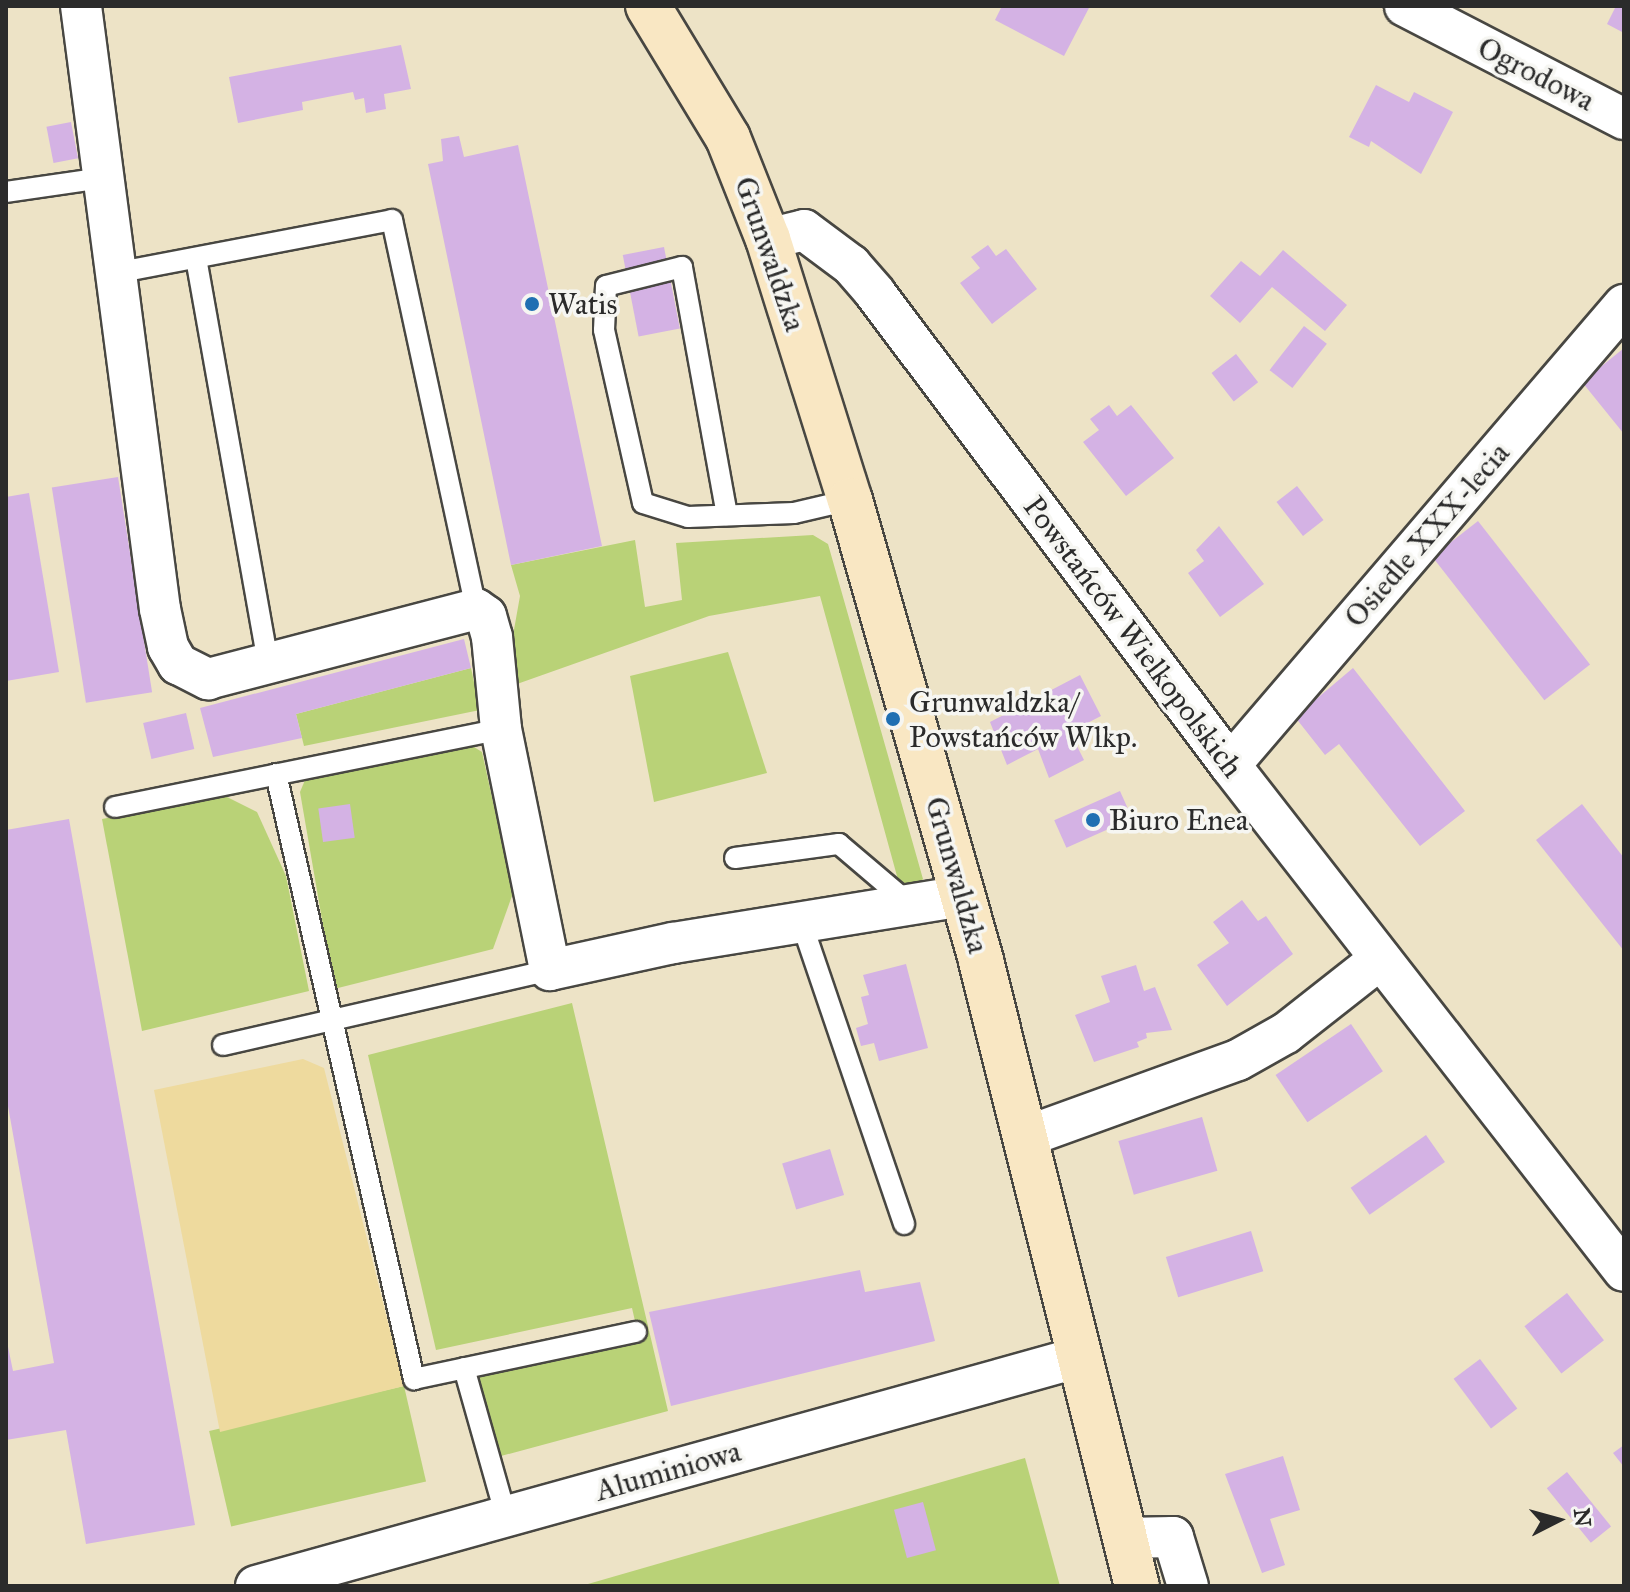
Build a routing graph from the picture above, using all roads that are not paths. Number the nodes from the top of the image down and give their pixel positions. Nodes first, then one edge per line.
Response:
1 (81, 6) edge
2 (648, 6) edge
3 (1405, 6) edge
4 (1624, 119) edge
5 (102, 178) junction
6 (6, 192) edge
7 (768, 239) junction
8 (196, 258) junction
9 (115, 273) junction
10 (1624, 305) edge
11 (850, 500) junction
12 (727, 515) junction
13 (476, 609) junction
14 (269, 666) junction
15 (501, 729) junction
16 (1230, 765) junction
17 (276, 774) junction
18 (115, 807) dead end
19 (735, 858) dead end
20 (963, 896) junction
21 (900, 909) junction
22 (802, 924) junction
23 (1380, 959) junction
24 (550, 970) junction
25 (330, 1020) junction
26 (223, 1045) dead end
27 (1025, 1137) junction
28 (904, 1224) dead end
29 (1624, 1270) edge
30 (636, 1332) dead end
31 (1080, 1357) junction
32 (464, 1368) junction
33 (506, 1516) junction
34 (1125, 1538) junction
35 (256, 1586) edge
36 (1137, 1586) edge
37 (1188, 1586) edge

1 - 5 street
2 - 7 main road, Grunwaldzka
3 - 4 street, Ogrodowa
5 - 6 lane
5 - 9 street
7 - 11 main road, Grunwaldzka
7 - 16 street, Powstańców Wielkopolskich
8 - 9 lane
8 - 13 lane
8 - 14 lane
9 - 14 street
10 - 16 street, Osiedle XXX-lecia
11 - 12 lane
11 - 20 main road, Grunwaldzka
12 - 12 lane
13 - 14 street
13 - 15 street
15 - 17 lane
15 - 24 street
16 - 23 street, Powstańców Wielkopolskich
17 - 18 lane
17 - 25 lane
19 - 21 lane
20 - 21 street
20 - 27 main road, Grunwaldzka
21 - 22 street
22 - 24 street
22 - 28 lane
23 - 27 street
23 - 29 street, Powstańców Wielkopolskich
24 - 25 lane
25 - 26 lane
25 - 32 lane
27 - 31 main road, Grunwaldzka
30 - 32 lane
31 - 33 street, Aluminiowa
31 - 34 main road, Grunwaldzka
32 - 33 lane
33 - 35 street, Aluminiowa
34 - 36 main road, Grunwaldzka
34 - 37 street

